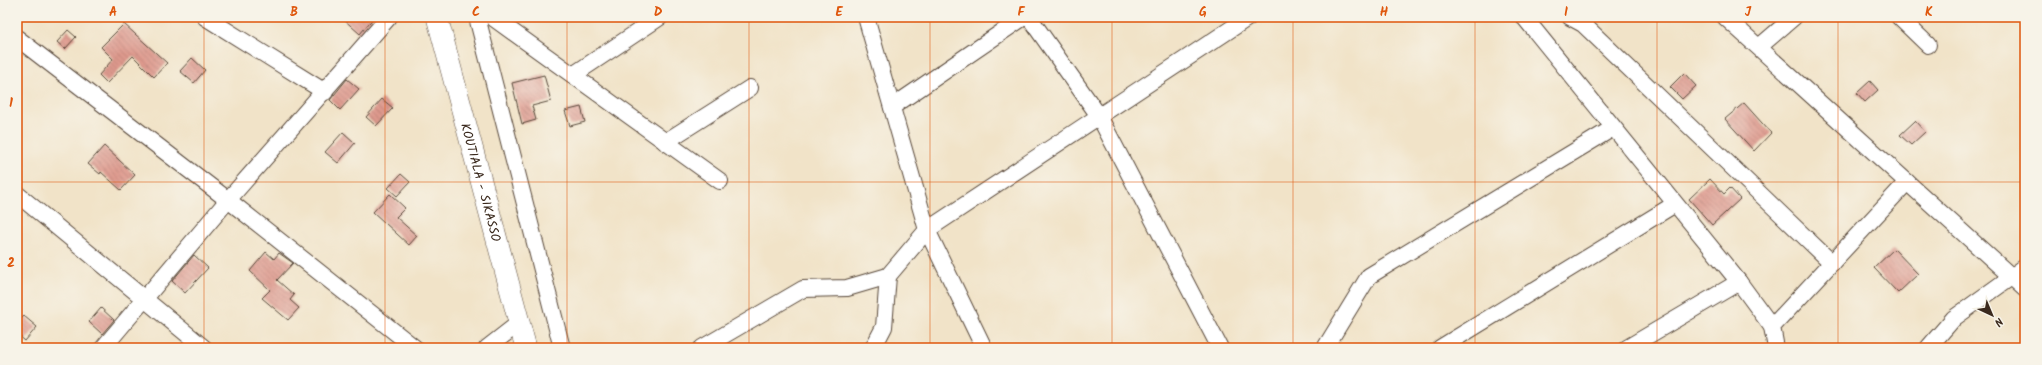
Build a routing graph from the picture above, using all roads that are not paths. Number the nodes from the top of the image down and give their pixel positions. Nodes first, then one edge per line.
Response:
1 (205, 17) edge
2 (389, 17) edge
3 (437, 17) edge
4 (477, 17) edge
5 (492, 17) edge
6 (660, 17) edge
7 (866, 17) edge
8 (1024, 17) edge
9 (1029, 17) edge
10 (1249, 17) edge
11 (1524, 17) edge
12 (1570, 17) edge
13 (1725, 17) edge
14 (1794, 17) edge
15 (1900, 17) edge
16 (17, 38) edge
17 (1928, 45) dead end
18 (1758, 47) junction
19 (573, 75) junction
20 (750, 88) dead end
21 (325, 92) junction
22 (892, 108) junction
23 (1099, 116) junction
24 (1613, 128) junction
25 (665, 142) junction
26 (720, 182) dead end
27 (1907, 182) junction
28 (17, 194) edge
29 (228, 200) junction
30 (1675, 204) junction
31 (927, 230) junction
32 (1832, 263) junction
33 (2025, 267) edge
34 (888, 276) junction
35 (2011, 277) junction
36 (1739, 282) junction
37 (2025, 289) edge
38 (145, 299) junction
39 (519, 323) junction
40 (1772, 327) junction
41 (103, 348) edge
42 (204, 348) edge
43 (415, 348) edge
44 (487, 348) edge
45 (526, 348) edge
46 (562, 348) edge
47 (702, 348) edge
48 (873, 348) edge
49 (984, 348) edge
50 (1220, 348) edge
51 (1324, 348) edge
52 (1440, 348) edge
53 (1627, 348) edge
54 (1776, 348) edge
55 (1928, 348) edge

1 - 21 street
2 - 21 street
3 - 39 main road, KOUTIALA - SIKASSO
4 - 46 street
5 - 19 street
6 - 19 street
7 - 22 street
8 - 22 street
9 - 23 street
10 - 23 street
11 - 24 street
12 - 32 street
13 - 18 street
14 - 18 street
15 - 17 street
16 - 29 street
18 - 27 street
19 - 25 street
20 - 25 street
21 - 29 street
22 - 31 street
23 - 31 street
23 - 50 street
24 - 30 street
24 - 51 street
25 - 26 street
27 - 32 street
27 - 35 street
28 - 38 street
29 - 38 street
29 - 43 street
30 - 36 street
30 - 52 street
31 - 34 street
31 - 49 street
32 - 40 street
33 - 35 street
34 - 47 street
34 - 48 street
35 - 37 street
35 - 55 street
36 - 40 street
36 - 53 street
38 - 41 street
38 - 42 street
39 - 44 street
39 - 45 main road, KOUTIALA - SIKASSO
40 - 54 street

